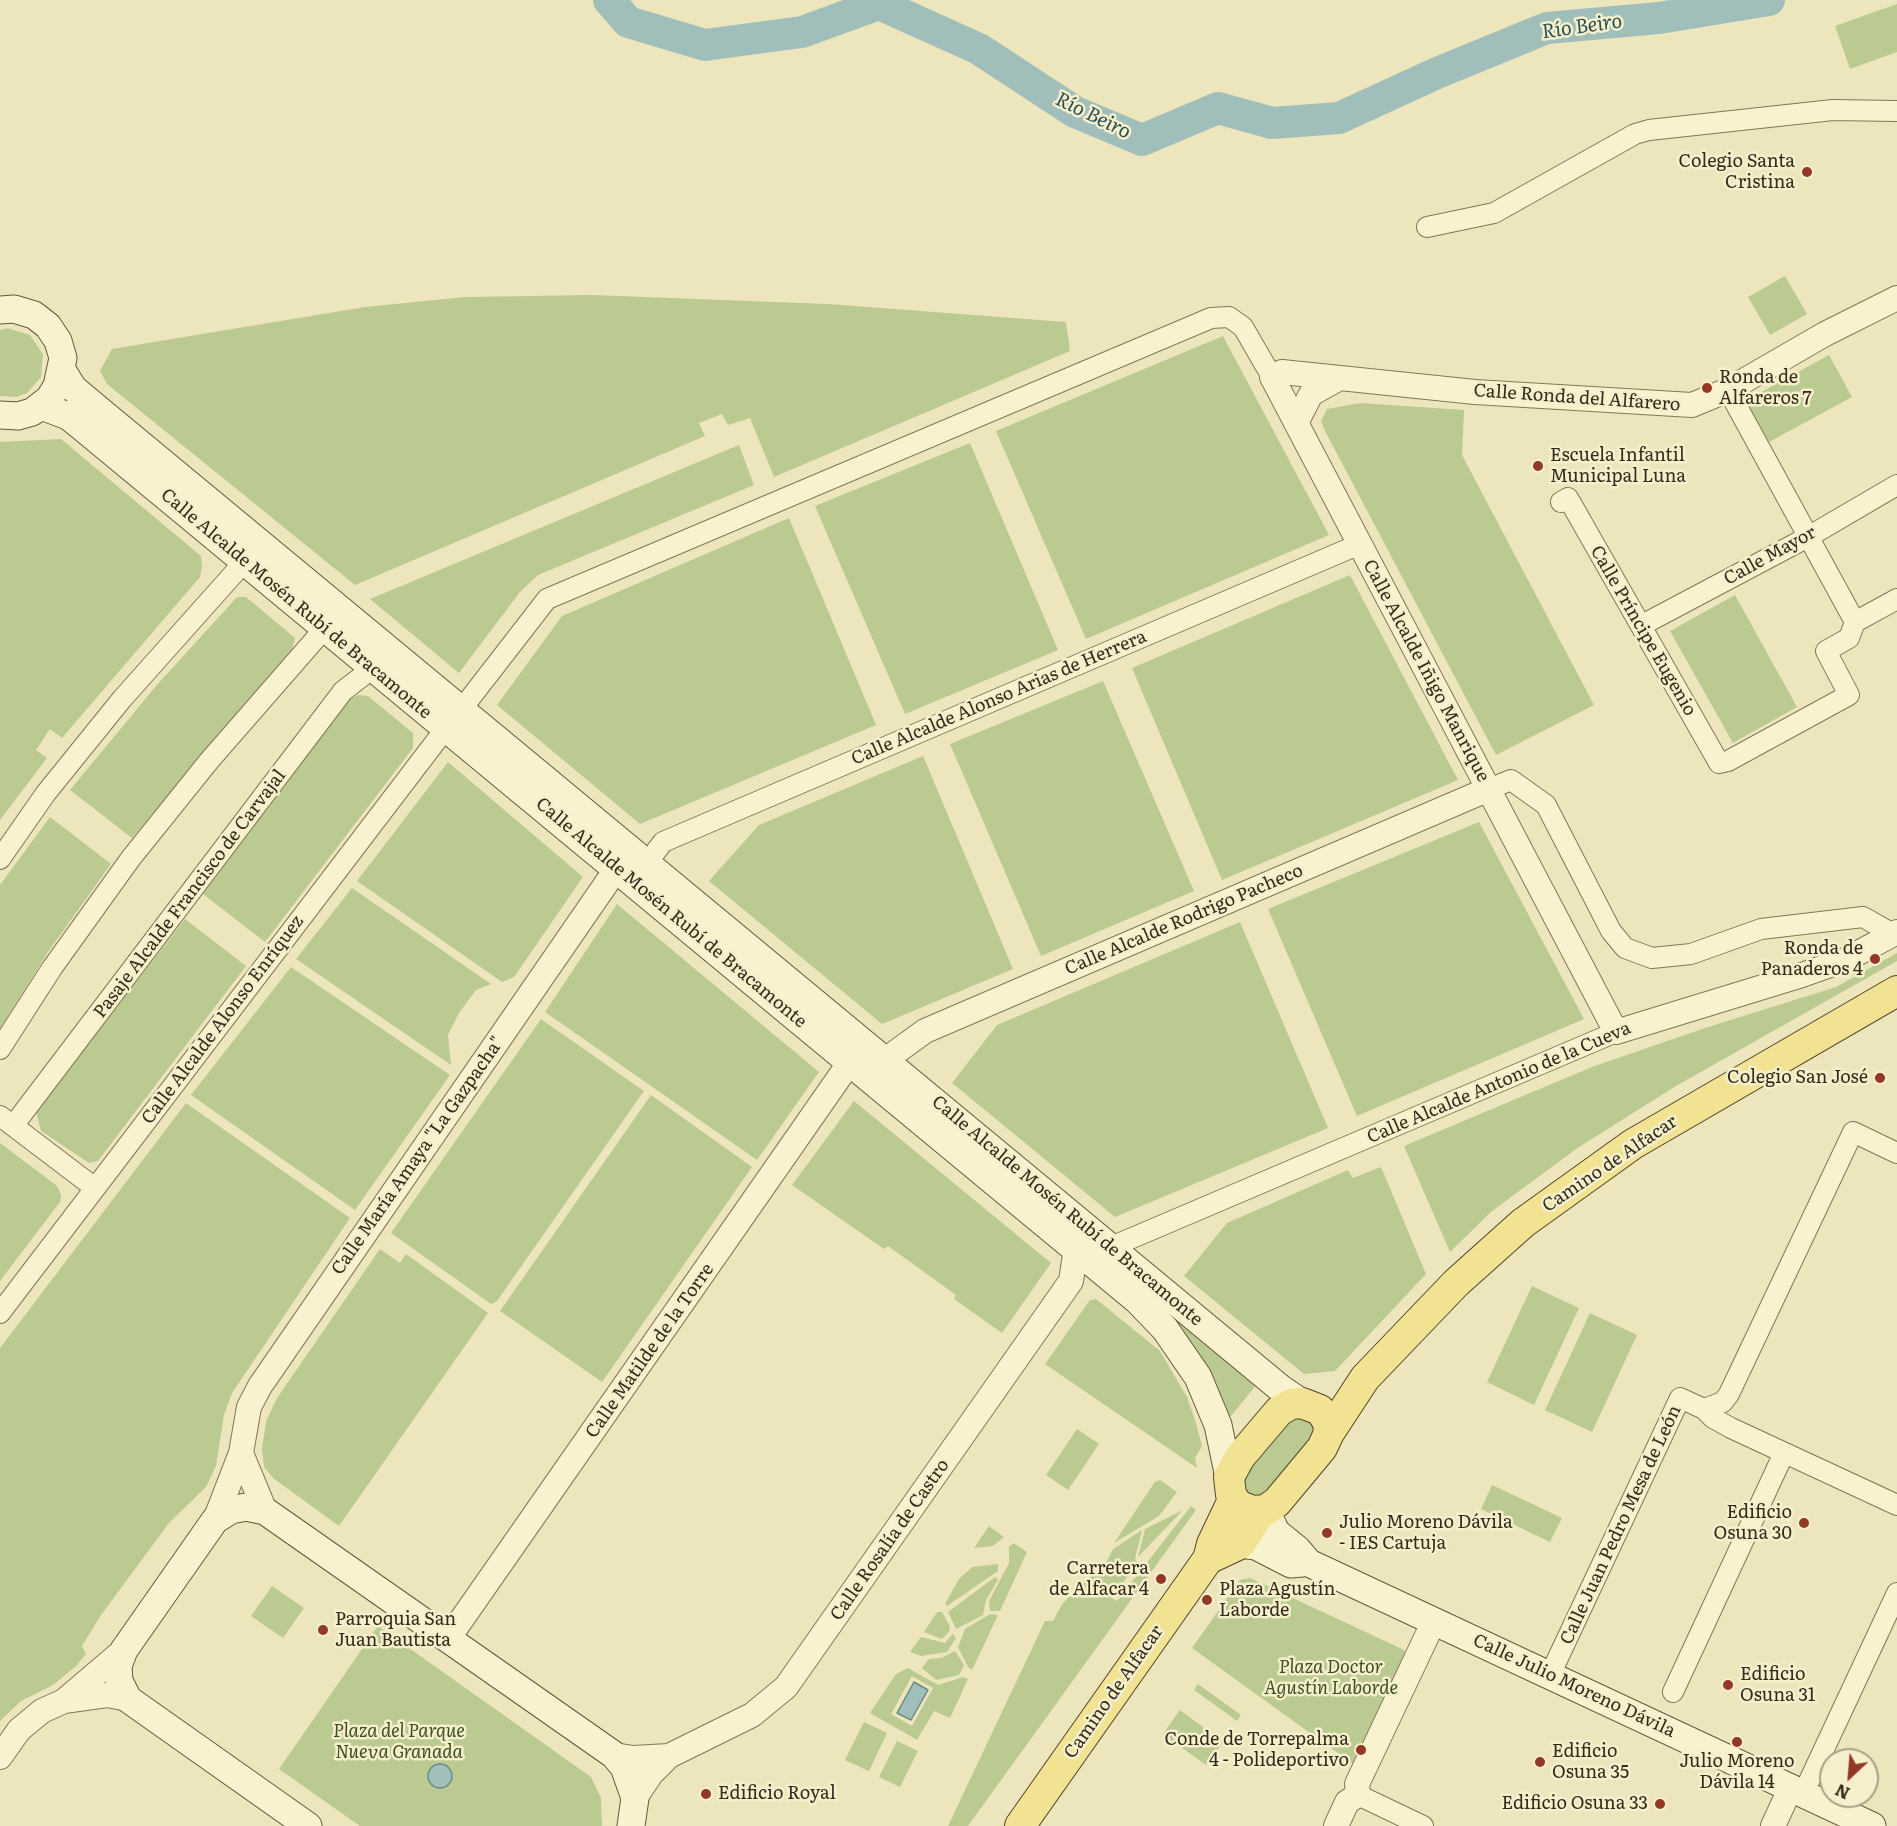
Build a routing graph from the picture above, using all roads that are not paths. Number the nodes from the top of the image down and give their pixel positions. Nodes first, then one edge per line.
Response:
1 (1897, 111) edge
2 (1426, 227) dead end
3 (1897, 298) edge
4 (0, 310) edge
5 (1228, 317) joint
6 (62, 370) junction
7 (1272, 377) junction
8 (1338, 379) junction
9 (1728, 390) junction
10 (41, 406) junction
11 (0, 415) edge
12 (1296, 423) junction
13 (1897, 485) edge
14 (1564, 500) dead end
15 (1808, 537) junction
16 (1360, 544) junction
17 (245, 561) junction
18 (1897, 599) edge
19 (1855, 622) junction
20 (1642, 625) junction
21 (325, 628) junction
22 (373, 668) junction
23 (454, 719) junction
24 (1489, 789) junction
25 (0, 859) edge
26 (647, 863) junction
27 (617, 868) junction
28 (1895, 933) edge
29 (1897, 991) edge
30 (1616, 1032) junction
31 (0, 1049) edge
32 (885, 1060) junction
33 (850, 1062) junction
34 (6, 1121) edge
35 (1897, 1153) edge
36 (95, 1188) junction
37 (1076, 1248) junction
38 (1107, 1259) junction
39 (1071, 1281) junction
40 (0, 1313) edge
41 (1359, 1384) junction
42 (1308, 1404) junction
43 (1704, 1409) junction
44 (1329, 1433) junction
45 (241, 1452) junction
46 (1784, 1453) junction
47 (1246, 1501) junction
48 (1897, 1505) edge
49 (265, 1511) junction
50 (215, 1520) junction
51 (1247, 1542) junction
52 (1208, 1559) junction
53 (1309, 1563) junction
54 (1897, 1593) edge
55 (1434, 1621) junction
56 (448, 1639) junction
57 (124, 1650) junction
58 (1550, 1675) junction
59 (1673, 1692) dead end
60 (128, 1699) junction
61 (64, 1701) junction
62 (614, 1755) junction
63 (669, 1755) junction
64 (0, 1757) edge
65 (1797, 1790) junction
66 (1358, 1796) junction
67 (635, 1798) junction
68 (308, 1826) edge
69 (631, 1826) edge
70 (1020, 1826) edge
71 (1336, 1826) edge
72 (1423, 1826) edge
73 (1773, 1826) edge
74 (1872, 1826) edge

1 - 2 street
3 - 9 street, Calle Ronda del Alfarero
4 - 6 main road
5 - 7 street, Calle Alcalde Iñigo Manrique
5 - 23 street, Calle Alcalde Alonso Enríquez
6 - 10 main road
6 - 23 main road, Calle Alcalde Mosén Rubí de Bracamonte
7 - 8 street, Calle Ronda del Alfarero
7 - 12 street, Calle Alcalde Iñigo Manrique
8 - 9 street, Calle Ronda del Alfarero
8 - 12 street
9 - 15 street
10 - 11 main road
10 - 17 main road, Calle Alcalde Mosén Rubí de Bracamonte
12 - 16 street, Calle Alcalde Iñigo Manrique
13 - 15 street, Calle Mayor
14 - 20 street, Calle Príncipe Eugenio
15 - 19 street
15 - 20 street, Calle Mayor
16 - 24 street, Calle Alcalde Iñigo Manrique
16 - 26 street, Calle Alcalde Alonso Arias de Herrera
17 - 21 main road, Calle Alcalde Mosén Rubí de Bracamonte
17 - 25 street
18 - 19 street
19 - 20 street, Calle Príncipe Eugenio
21 - 22 main road, Calle Alcalde Mosén Rubí de Bracamonte
21 - 31 street
22 - 23 main road, Calle Alcalde Mosén Rubí de Bracamonte
22 - 34 street, Pasaje Alcalde Francisco de Carvajal
23 - 26 main road, Calle Alcalde Mosén Rubí de Bracamonte
23 - 27 main road, Calle Alcalde Mosén Rubí de Bracamonte
23 - 36 street, Calle Alcalde Alonso Enríquez
24 - 28 street
24 - 30 street, Calle Alcalde Iñigo Manrique
24 - 32 street, Calle Alcalde Rodrigo Pacheco
26 - 32 main road, Calle Alcalde Mosén Rubí de Bracamonte
27 - 33 main road, Calle Alcalde Mosén Rubí de Bracamonte
27 - 45 street, Calle María Amaya "La Gazpacha"
28 - 30 street, Calle Alcalde Antonio de la Cueva
29 - 41 main road, Camino de Alfacar
30 - 38 street, Calle Alcalde Antonio de la Cueva
32 - 38 main road, Calle Alcalde Mosén Rubí de Bracamonte
33 - 37 main road, Calle Alcalde Mosén Rubí de Bracamonte
33 - 56 street, Calle Matilde de la Torre
34 - 36 street
35 - 43 street
36 - 40 street, Calle Alcalde Alonso Enríquez
37 - 38 main road, Calle Alcalde Mosén Rubí de Bracamonte
37 - 39 street, Calle Rosalía de Castro
38 - 39 street
38 - 42 main road, Calle Alcalde Mosén Rubí de Bracamonte
38 - 47 main road, Calle Alcalde Mosén Rubí de Bracamonte
39 - 63 street, Calle Rosalía de Castro
41 - 42 main road, Camino de Alfacar
41 - 44 main road, Camino de Alfacar
42 - 44 main road
42 - 47 main road, Camino de Alfacar
43 - 46 street, Calle Juan Pedro Mesa de León
43 - 58 street, Calle Juan Pedro Mesa de León
44 - 47 main road, Camino de Alfacar
45 - 49 street
45 - 50 street, Calle María Amaya "La Gazpacha"
46 - 48 street, Calle Juan Pedro Mesa de León
46 - 59 street
47 - 51 main road
47 - 52 main road, Camino de Alfacar
47 - 53 main road, Calle Julio Moreno Dávila
49 - 50 main road
49 - 56 main road
50 - 57 main road
51 - 52 main road, Camino de Alfacar
51 - 53 main road, Calle Julio Moreno Dávila
52 - 70 main road, Camino de Alfacar
53 - 55 main road, Calle Julio Moreno Dávila
54 - 65 street
55 - 58 main road, Calle Julio Moreno Dávila
55 - 66 street
56 - 62 main road
57 - 60 main road
57 - 61 street
58 - 65 main road, Calle Julio Moreno Dávila
60 - 61 street
60 - 68 main road
61 - 64 street
62 - 63 street, Calle Rosalía de Castro
62 - 67 main road
63 - 67 street, Calle Rosalía de Castro
65 - 73 street
65 - 74 main road, Calle Julio Moreno Dávila
66 - 71 street
66 - 72 street
67 - 69 main road

